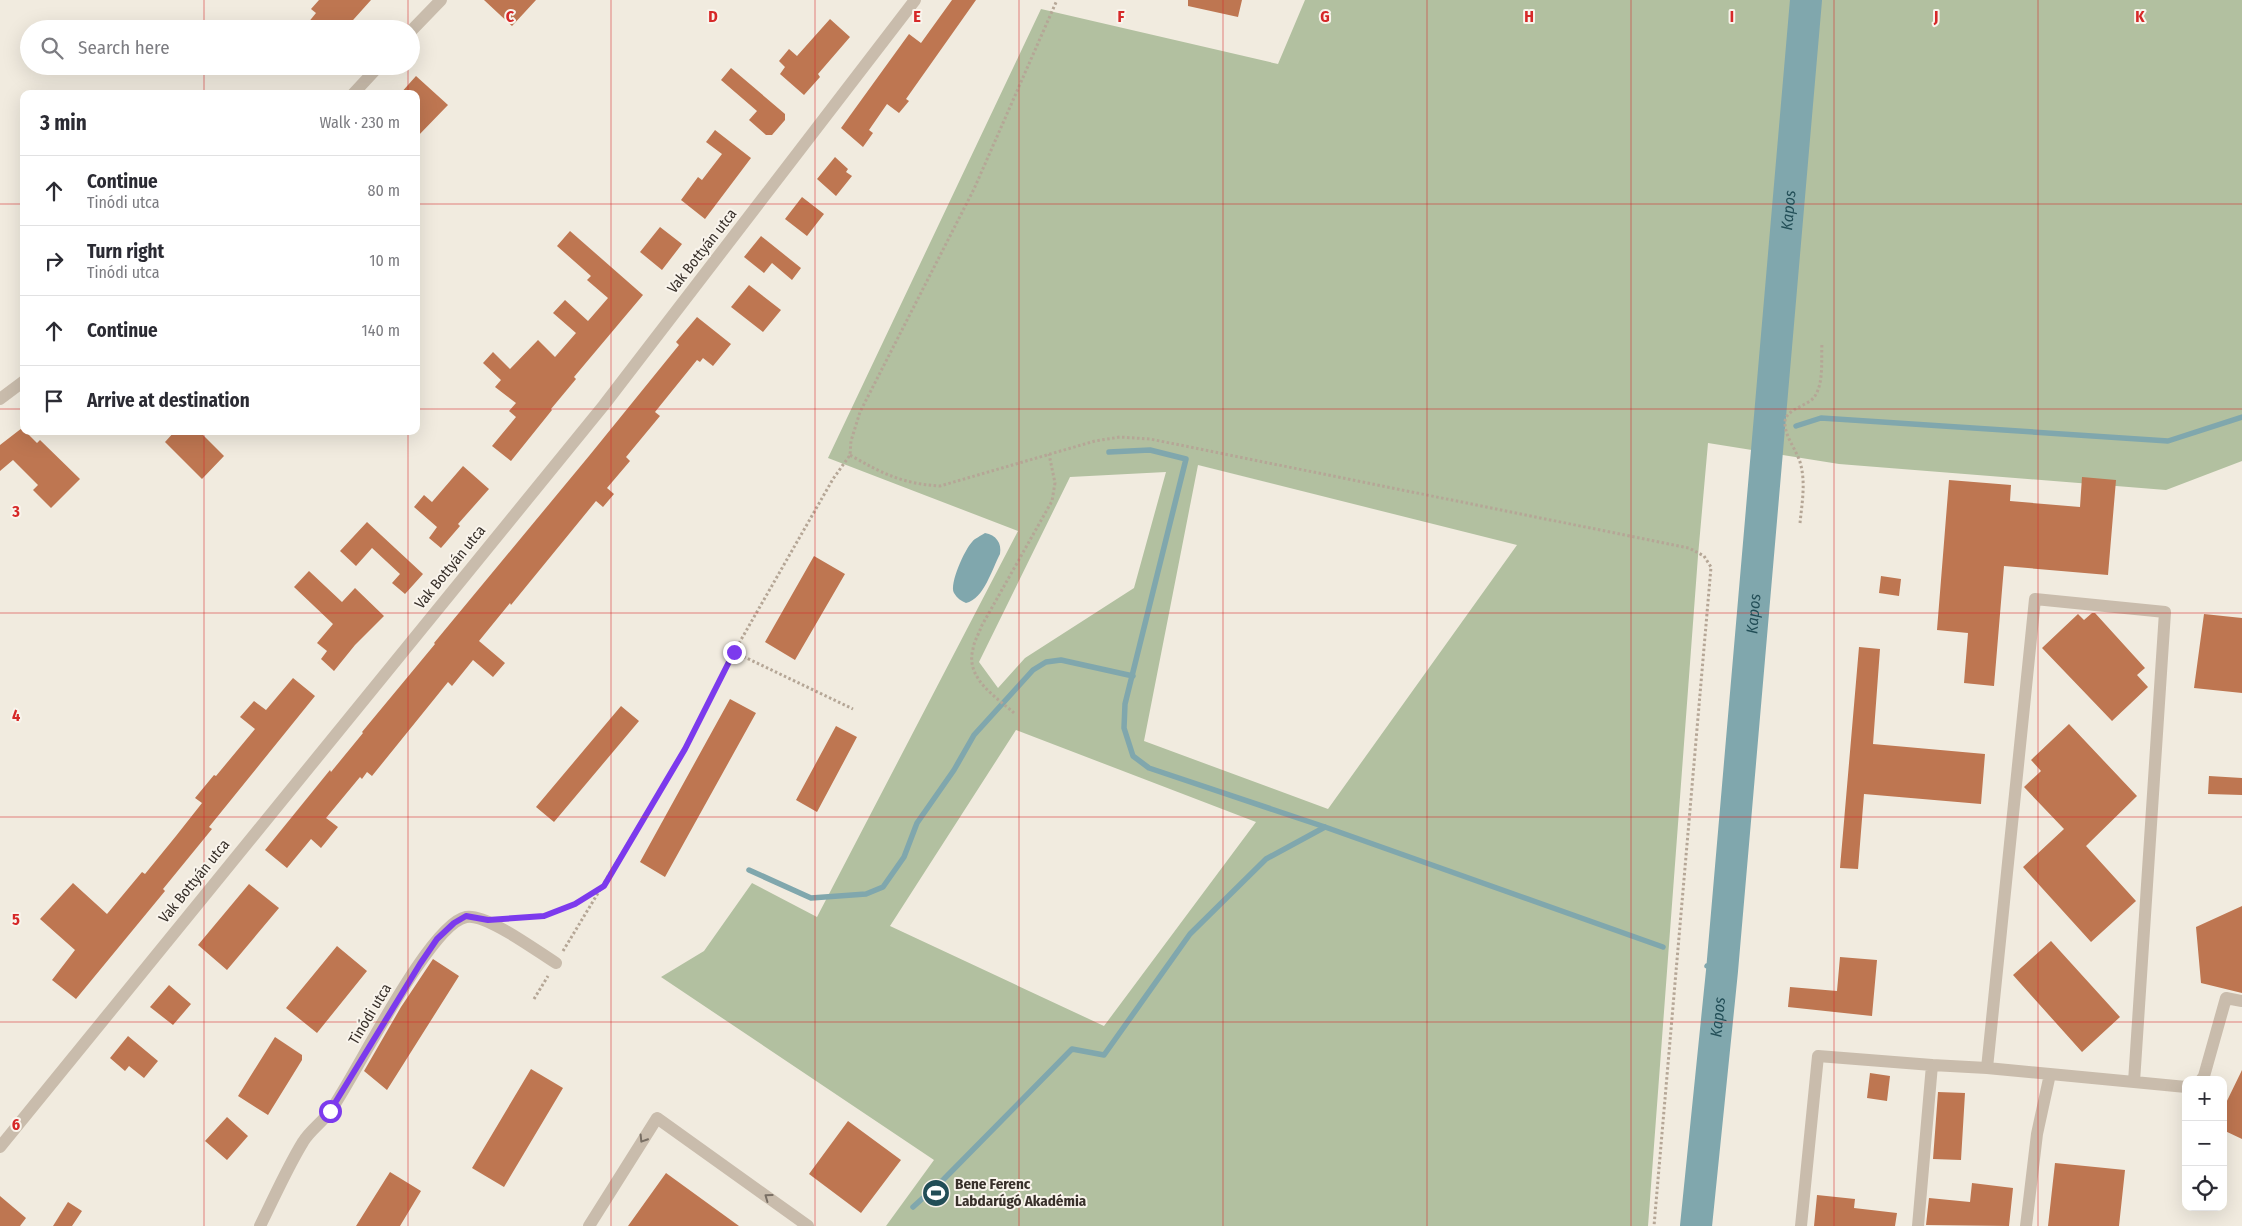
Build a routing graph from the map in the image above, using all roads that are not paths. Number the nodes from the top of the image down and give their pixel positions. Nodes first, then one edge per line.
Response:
1 (440, 0) edge
2 (915, 0) edge
3 (420, 22) edge
4 (371, 75) edge
5 (357, 90) edge
6 (20, 384) edge
7 (0, 399) edge
8 (556, 963) road end
9 (2242, 1001) edge
10 (1932, 1065) junction
11 (1987, 1068) junction
12 (2050, 1074) junction
13 (2204, 1076) edge
14 (2134, 1082) junction
15 (2182, 1087) edge
16 (0, 1147) edge
17 (260, 1226) edge
18 (589, 1226) edge
19 (808, 1226) edge
20 (1801, 1226) edge
21 (1918, 1226) edge
22 (2026, 1226) edge

1 - 3 street
2 - 16 street, Vak Bottyán utca
4 - 5 street
6 - 7 street
8 - 17 street, Tinódi utca
9 - 13 street
10 - 11 street
10 - 20 street
10 - 21 street
11 - 12 street
11 - 14 street
12 - 14 street
12 - 22 street
14 - 15 street
19 -> 18 street

